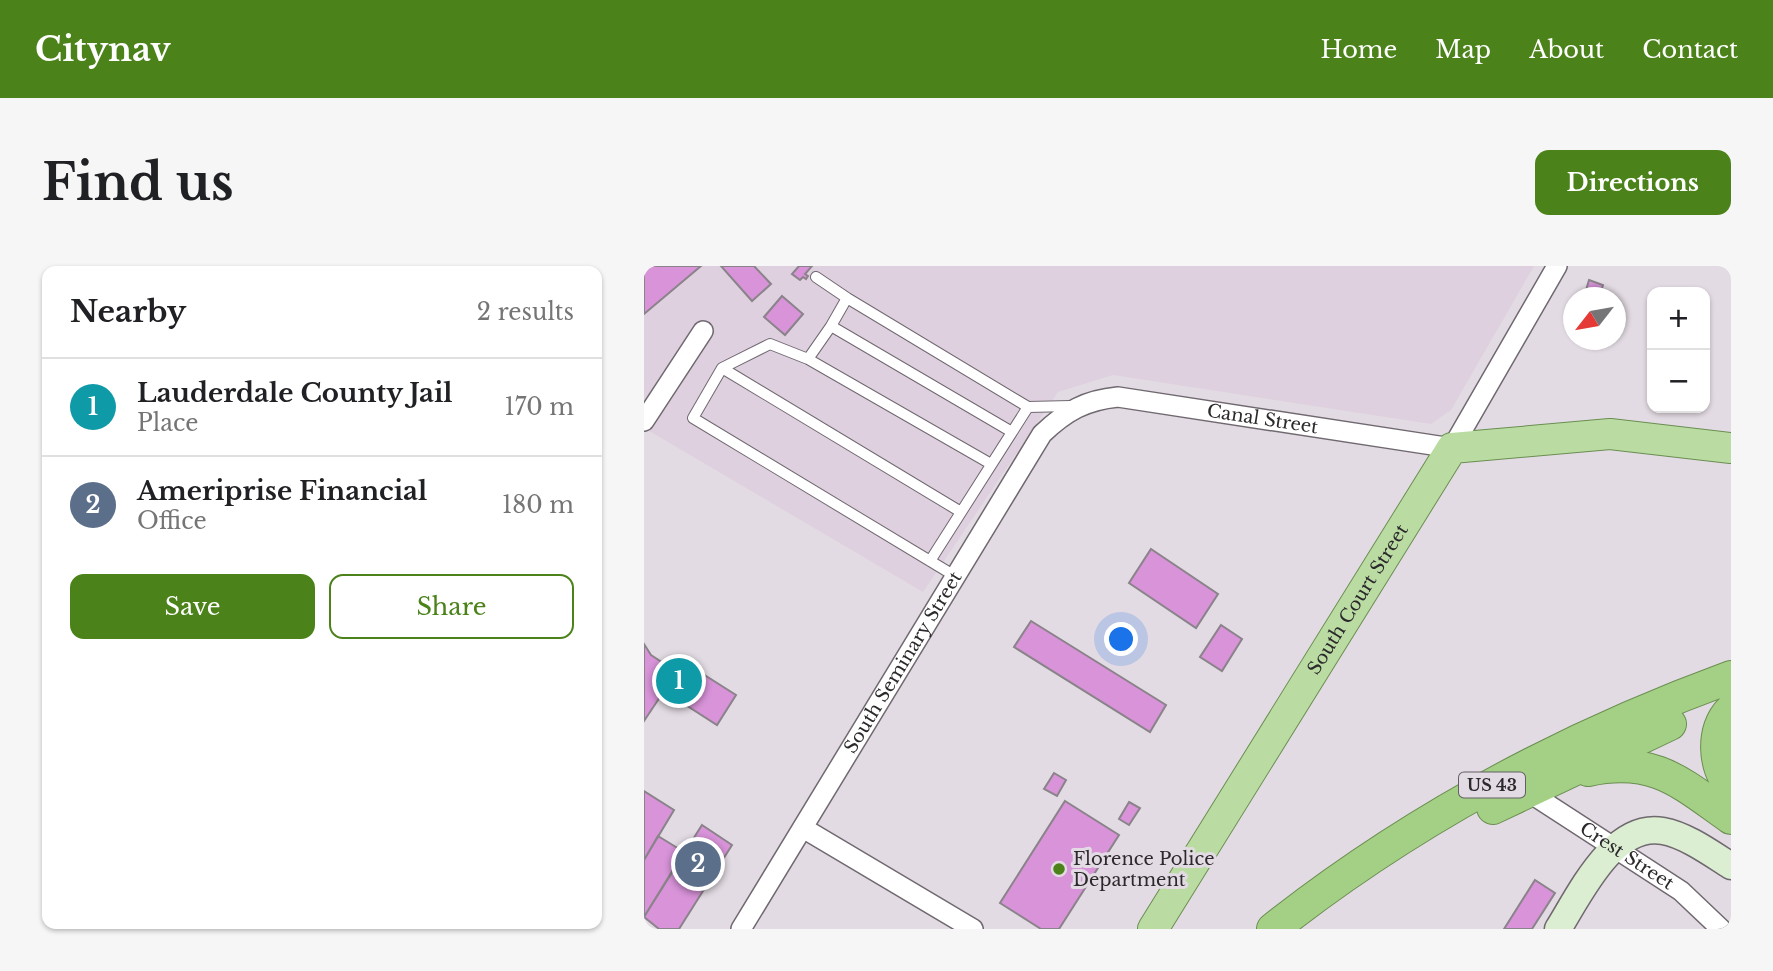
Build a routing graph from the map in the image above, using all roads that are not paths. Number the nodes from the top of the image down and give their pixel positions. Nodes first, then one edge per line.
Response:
1 (1557, 266) edge
2 (816, 277) dead end
3 (847, 298) junction
4 (831, 326) junction
5 (703, 331) dead end
6 (808, 359) junction
7 (722, 368) junction
8 (1075, 406) junction
9 (1028, 407) junction
10 (644, 421) edge
11 (1012, 432) junction
12 (1452, 448) junction
13 (1731, 448) edge
14 (991, 464) junction
15 (961, 512) junction
16 (930, 561) junction
17 (955, 576) junction
18 (1731, 677) edge
19 (1731, 696) edge
20 (1731, 710) edge
21 (1556, 777) junction
22 (1731, 787) edge
23 (1527, 791) junction
24 (1731, 818) edge
25 (803, 828) junction
26 (1613, 849) junction
27 (1731, 866) edge
28 (741, 929) edge
29 (973, 929) edge
30 (1153, 929) edge
31 (1273, 929) edge
32 (1307, 929) edge
33 (1558, 929) edge
34 (1721, 929) edge

1 - 12 street, South Court Street
2 - 3 lane
3 - 4 lane
3 - 9 lane
4 - 6 lane
4 - 11 lane
5 - 10 street
6 - 7 lane
6 - 14 lane
7 - 15 lane
7 - 16 lane
8 - 9 lane
8 - 12 street, Canal Street
8 - 17 street, South Seminary Street
9 - 11 lane
11 - 14 lane
12 - 13 main road
12 - 30 main road, South Court Street
14 - 15 lane
15 - 16 lane
16 - 17 lane
17 - 25 street, South Seminary Street
18 - 31 highway, US 43
19 - 21 highway, US 43
20 - 22 highway
21 - 23 highway, US 43
21 - 24 highway
23 - 26 street, Crest Street
23 - 32 highway, US 43
25 - 28 street, South Seminary Street
25 - 29 street
26 - 27 main road
26 - 33 main road
26 - 34 street, Crest Street

